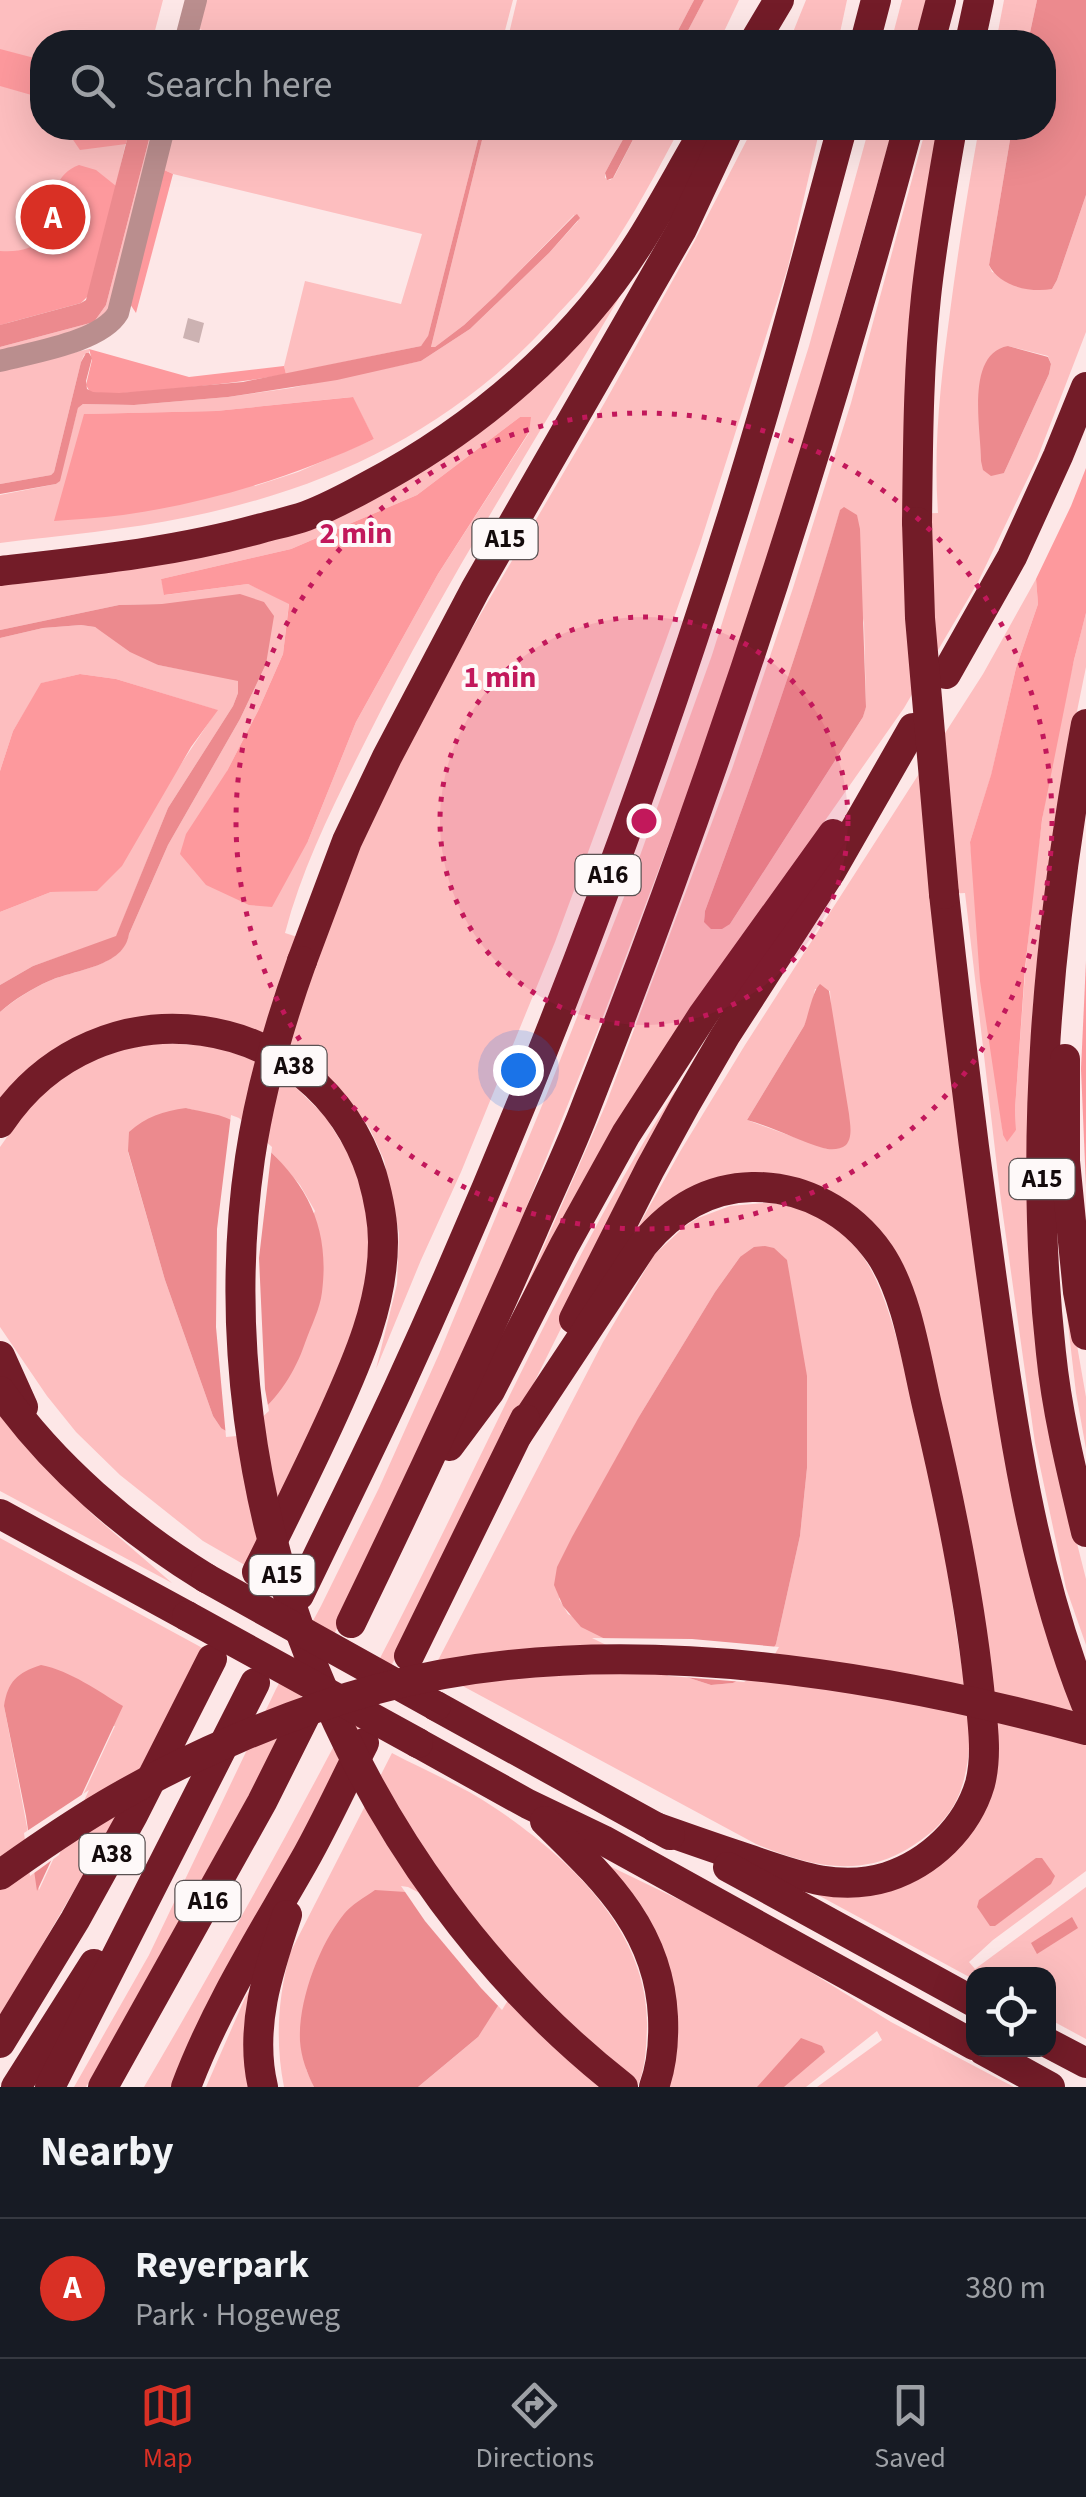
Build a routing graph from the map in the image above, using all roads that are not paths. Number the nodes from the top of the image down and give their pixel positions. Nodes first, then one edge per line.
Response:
1 (196, 0) edge
2 (780, 0) edge
3 (876, 0) edge
4 (942, 0) edge
5 (979, 0) edge
6 (188, 30) edge
7 (761, 30) edge
8 (770, 30) edge
9 (868, 30) edge
10 (933, 30) edge
11 (973, 30) edge
12 (161, 140) edge
13 (699, 140) edge
14 (724, 140) edge
15 (839, 140) edge
16 (905, 140) edge
17 (950, 140) edge
18 (0, 361) edge
19 (1086, 387) edge
20 (92, 560) junction
21 (0, 563) edge
22 (0, 571) edge
23 (946, 674) dead end
24 (1086, 724) edge
25 (1068, 824) junction
26 (0, 1123) edge
27 (1086, 1335) edge
28 (0, 1356) edge
29 (0, 1391) edge
30 (34, 1433) junction
31 (518, 1434) junction
32 (416, 1488) junction
33 (0, 1514) edge
34 (1086, 1532) edge
35 (257, 1572) dead end
36 (299, 1595) dead end
37 (351, 1624) dead end
38 (274, 1650) junction
39 (409, 1656) dead end
40 (212, 1659) dead end
41 (1086, 1704) edge
42 (307, 1712) dead end
43 (1086, 1730) edge
44 (364, 1743) dead end
45 (528, 1804) junction
46 (192, 1810) junction
47 (656, 1827) junction
48 (306, 1858) junction
49 (0, 1875) edge
50 (966, 1998) edge
51 (966, 2040) edge
52 (0, 2043) edge
53 (1056, 2048) edge
54 (995, 2057) edge
55 (1086, 2064) edge
56 (16, 2087) edge
57 (50, 2087) edge
58 (103, 2087) edge
59 (186, 2087) edge
60 (263, 2087) edge
61 (623, 2087) edge
62 (654, 2087) edge
63 (1050, 2087) edge

1 - 6 street
2 - 7 highway
2 - 8 highway
3 - 9 highway
4 - 10 highway
5 - 11 highway
12 - 18 street
13 - 20 highway
14 - 61 highway, A15, bridge
15 - 36 highway, A16
16 - 32 highway, A16
17 - 41 highway, A15, bridge
19 - 23 highway
20 - 21 highway
20 - 22 highway
24 - 25 highway, A15
25 - 27 highway, A15
25 - 34 highway, A15
26 - 35 highway, A38
28 - 30 highway
29 - 30 highway
30 - 38 highway, bridge
31 - 32 highway, A16
31 - 39 highway, A16
31 - 47 highway, A16
32 - 37 highway, A16
33 - 38 highway, bridge
38 - 45 highway, bridge
38 - 46 highway, A16
38 - 47 highway, A15, bridge
40 - 52 highway, A38
42 - 58 highway, A16
43 - 49 highway, bridge
44 - 48 highway, A16
45 - 51 highway
45 - 62 highway
46 - 56 highway, A16
46 - 57 highway, A16
47 - 50 highway, A15
48 - 59 highway, A16
48 - 60 highway
53 - 55 highway
54 - 63 highway

